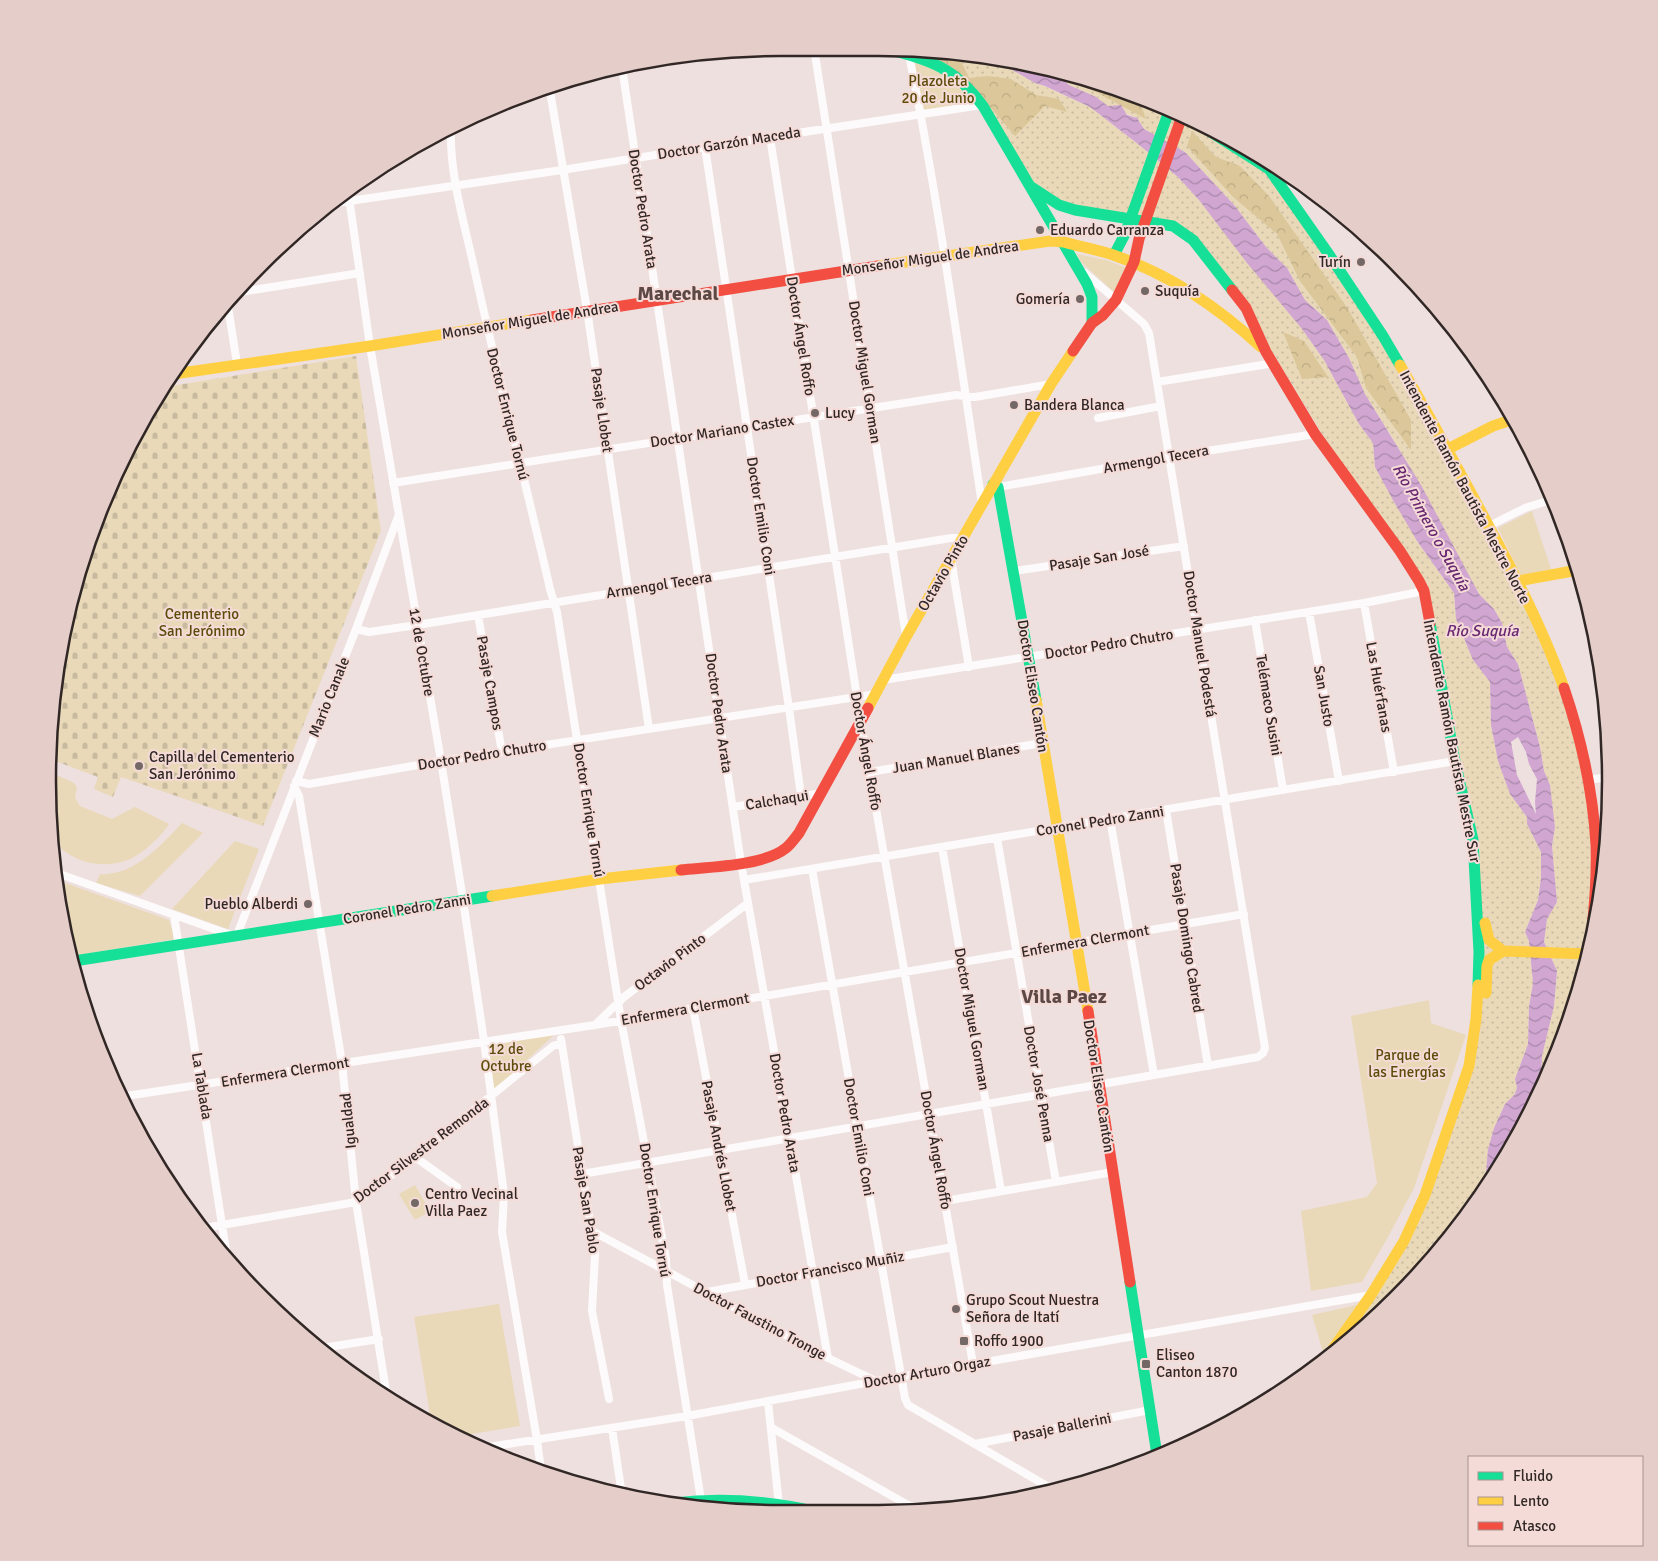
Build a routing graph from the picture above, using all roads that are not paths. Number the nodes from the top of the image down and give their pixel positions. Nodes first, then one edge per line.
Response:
1 (815, 56) edge
2 (909, 57) edge
3 (917, 58) edge
4 (623, 74) edge
5 (550, 94) edge
6 (982, 105) junction
7 (921, 115) junction
8 (1167, 116) edge
9 (1181, 123) edge
10 (827, 128) junction
11 (451, 136) edge
12 (770, 137) junction
13 (705, 146) junction
14 (635, 158) junction
15 (562, 170) junction
16 (1272, 173) edge
17 (457, 186) junction
18 (1030, 186) junction
19 (350, 201) junction
20 (346, 202) edge
21 (1064, 242) junction
22 (945, 255) junction
23 (1114, 255) junction
24 (1134, 262) junction
25 (1076, 265) junction
26 (850, 270) junction
27 (360, 273) junction
28 (792, 279) junction
29 (727, 289) junction
30 (247, 291) edge
31 (657, 300) junction
32 (1116, 300) junction
33 (587, 310) junction
34 (229, 312) edge
35 (1092, 322) junction
36 (487, 327) junction
37 (370, 346) junction
38 (1266, 352) junction
39 (1274, 363) junction
40 (237, 364) junction
41 (182, 373) edge
42 (1157, 382) junction
43 (1051, 384) junction
44 (966, 396) junction
45 (1161, 406) junction
46 (871, 408) junction
47 (814, 417) junction
48 (1098, 418) dead end
49 (1507, 421) edge
50 (748, 427) junction
51 (1315, 434) junction
52 (678, 438) junction
53 (1448, 448) junction
54 (608, 449) junction
55 (1169, 457) junction
56 (520, 463) junction
57 (393, 483) junction
58 (995, 485) junction
59 (1546, 501) edge
60 (982, 504) junction
61 (398, 515) junction
62 (1490, 526) junction
63 (963, 538) junction
64 (1184, 546) junction
65 (892, 547) junction
66 (835, 557) junction
67 (951, 559) junction
68 (768, 568) junction
69 (1014, 571) junction
70 (1570, 571) edge
71 (699, 579) junction
72 (1518, 581) junction
73 (629, 590) junction
74 (1424, 591) junction
75 (554, 602) junction
76 (1364, 603) junction
77 (1309, 612) junction
78 (478, 615) junction
79 (1255, 620) junction
80 (417, 625) junction
81 (356, 629) junction
82 (1197, 630) junction
83 (906, 637) junction
84 (1028, 657) junction
85 (969, 666) junction
86 (883, 680) junction
87 (876, 694) junction
88 (857, 697) junction
89 (790, 708) junction
90 (719, 718) junction
91 (861, 723) junction
92 (649, 729) junction
93 (577, 740) junction
94 (1452, 741) junction
95 (1042, 743) junction
96 (502, 752) junction
97 (441, 761) junction
98 (1455, 761) junction
99 (870, 772) junction
100 (1394, 772) junction
101 (1602, 778) edge
102 (1589, 780) junction
103 (1339, 781) junction
104 (295, 784) junction
105 (1283, 790) junction
106 (822, 793) junction
107 (801, 796) junction
108 (1225, 800) junction
109 (733, 807) junction
110 (1166, 810) junction
111 (1110, 819) junction
112 (1056, 828) junction
113 (997, 838) junction
114 (942, 847) junction
115 (884, 856) junction
116 (741, 863) junction
117 (812, 868) junction
118 (62, 875) edge
119 (600, 879) junction
120 (1595, 879) edge
121 (744, 880) junction
122 (463, 900) junction
123 (748, 903) junction
124 (1244, 914) junction
125 (174, 915) junction
126 (321, 922) junction
127 (1185, 924) junction
128 (1130, 934) junction
129 (235, 936) junction
130 (1076, 943) junction
131 (179, 945) junction
132 (1500, 951) junction
133 (1017, 953) junction
134 (1580, 954) edge
135 (79, 960) edge
136 (962, 962) junction
137 (905, 972) junction
138 (832, 984) junction
139 (764, 996) junction
140 (618, 1002) junction
141 (693, 1008) junction
142 (621, 1020) junction
143 (595, 1025) junction
144 (560, 1030) junction
145 (484, 1041) junction
146 (561, 1042) junction
147 (342, 1063) junction
148 (1208, 1066) junction
149 (1469, 1066) junction
150 (1154, 1075) junction
151 (1099, 1084) junction
152 (202, 1085) junction
153 (1041, 1094) junction
154 (129, 1096) edge
155 (490, 1097) junction
156 (986, 1104) junction
157 (930, 1114) junction
158 (857, 1126) junction
159 (789, 1138) junction
160 (720, 1150) junction
161 (415, 1157) junction
162 (648, 1162) junction
163 (1113, 1172) junction
164 (582, 1174) junction
165 (1056, 1182) junction
166 (457, 1187) dead end
167 (1001, 1191) junction
168 (945, 1201) junction
169 (356, 1202) junction
170 (223, 1225) junction
171 (211, 1227) edge
172 (592, 1231) junction
173 (226, 1246) edge
174 (953, 1247) junction
175 (880, 1260) junction
176 (666, 1271) junction
177 (813, 1272) junction
178 (745, 1284) junction
179 (707, 1292) junction
180 (1371, 1295) junction
181 (1343, 1335) edge
182 (1138, 1336) junction
183 (379, 1339) junction
184 (330, 1347) edge
185 (828, 1358) junction
186 (973, 1364) junction
187 (901, 1377) junction
188 (876, 1381) junction
189 (386, 1388) edge
190 (609, 1399) dead end
191 (768, 1402) junction
192 (1150, 1410) junction
193 (687, 1416) junction
194 (612, 1428) junction
195 (772, 1428) junction
196 (537, 1440) junction
197 (975, 1444) junction
198 (495, 1446) edge
199 (1156, 1449) edge
200 (540, 1463) edge
201 (1045, 1485) edge
202 (621, 1487) edge
203 (701, 1500) joint
204 (906, 1504) edge
205 (777, 1505) edge
206 (779, 1505) edge

1 - 10 street, Doctor Miguel Gorman
2 - 7 street
3 - 6 main road, Intendente Ramón Bautista Mestre Sur
4 - 14 street, Doctor Pedro Arata
5 - 15 street, Pasaje Llobet
6 - 7 street, Doctor Garzón Maceda
6 - 18 main road, Intendente Ramón Bautista Mestre Sur
7 - 10 street, Doctor Garzón Maceda
7 - 22 street
8 - 23 main road
9 - 24 main road, Octavio Pinto
10 - 12 street, Doctor Garzón Maceda
10 - 26 street, Doctor Miguel Gorman
11 - 17 street, Doctor Enrique Tornú
12 - 13 street, Doctor Garzón Maceda
12 - 28 street, Doctor Ángel Roffo
13 - 14 street, Doctor Garzón Maceda
13 - 29 street, Doctor Emilio Coni
14 - 15 street, Doctor Garzón Maceda
14 - 31 street, Doctor Pedro Arata
15 - 17 street, Doctor Garzón Maceda
15 - 33 street, Pasaje Llobet
16 - 53 main road, Intendente Ramón Bautista Mestre Norte
17 - 19 street, Doctor Garzón Maceda
17 - 36 street, Doctor Enrique Tornú
18 - 21 main road, Intendente Ramón Bautista Mestre Sur
18 - 38 main road, Intendente Ramón Bautista Mestre Sur
19 - 20 street, Doctor Garzón Maceda
19 - 27 street, 12 de Octubre
21 - 22 main road, Monseñor Miguel de Andrea
21 - 23 main road, Intendente Ramón Bautista Mestre Sur
21 - 25 main road
22 - 26 main road, Monseñor Miguel de Andrea
22 - 44 street
23 - 24 main road, Intendente Ramón Bautista Mestre Sur
24 - 32 main road, Octavio Pinto
24 - 38 main road, Intendente Ramón Bautista Mestre Sur
25 - 32 street, Doctor Manuel Podestá
25 - 35 main road
26 - 28 main road, Monseñor Miguel de Andrea
26 - 46 street, Doctor Miguel Gorman
27 - 30 street
27 - 37 street, 12 de Octubre
28 - 29 main road, Monseñor Miguel de Andrea
28 - 47 street, Doctor Ángel Roffo
29 - 31 main road, Monseñor Miguel de Andrea
29 - 50 street, Doctor Emilio Coni
31 - 33 main road, Monseñor Miguel de Andrea
31 - 52 street, Doctor Pedro Arata
32 - 35 main road, Octavio Pinto
32 - 42 street, Doctor Manuel Podestá
33 - 36 main road, Monseñor Miguel de Andrea
33 - 54 street, Pasaje Llobet
34 - 40 street
35 - 43 main road, Octavio Pinto
36 - 37 main road, Monseñor Miguel de Andrea
36 - 56 street, Doctor Enrique Tornú
37 - 40 main road, Monseñor Miguel de Andrea
37 - 57 street, 12 de Octubre
38 - 39 main road, Intendente Ramón Bautista Mestre Sur
39 - 42 street
39 - 51 main road, Intendente Ramón Bautista Mestre Sur
40 - 41 main road, Monseñor Miguel de Andrea
42 - 45 street, Doctor Manuel Podestá
43 - 44 street, Doctor Mariano Castex
43 - 58 main road, Octavio Pinto
44 - 46 street, Doctor Mariano Castex
44 - 60 street
45 - 48 street
45 - 55 street, Doctor Manuel Podestá
46 - 47 street, Doctor Mariano Castex
46 - 65 street, Doctor Miguel Gorman
47 - 50 street, Doctor Mariano Castex
47 - 66 street, Doctor Ángel Roffo
49 - 53 main road
50 - 52 street, Doctor Mariano Castex
50 - 68 street, Doctor Emilio Coni
51 - 55 street, Armengol Tecera
51 - 74 main road, Intendente Ramón Bautista Mestre Sur
52 - 54 street, Doctor Mariano Castex
52 - 71 street, Doctor Pedro Arata
53 - 62 main road, Intendente Ramón Bautista Mestre Norte
54 - 56 street, Doctor Mariano Castex
54 - 73 street, Pasaje Llobet
55 - 58 street, Armengol Tecera
55 - 64 street, Doctor Manuel Podestá
56 - 57 street, Doctor Mariano Castex
56 - 75 street, Doctor Enrique Tornú
57 - 61 street, 12 de Octubre
58 - 60 main road, Octavio Pinto
58 - 69 main road, Doctor Eliseo Cantón
59 - 62 street
60 - 63 main road, Octavio Pinto
61 - 80 street, 12 de Octubre
61 - 81 street, Mario Canale
62 - 72 main road, Intendente Ramón Bautista Mestre Norte
63 - 65 street, Armengol Tecera
63 - 67 main road, Octavio Pinto
64 - 69 street, Pasaje San José
64 - 82 street, Doctor Manuel Podestá
65 - 66 street, Armengol Tecera
65 - 83 street, Doctor Miguel Gorman
66 - 68 street, Armengol Tecera
66 - 88 street, Doctor Ángel Roffo
67 - 83 main road, Octavio Pinto
67 - 85 street
68 - 71 street, Armengol Tecera
68 - 89 street, Doctor Emilio Coni
69 - 84 main road, Doctor Eliseo Cantón
70 - 72 main road
71 - 73 street, Armengol Tecera
71 - 90 street, Doctor Pedro Arata
72 - 102 main road, Intendente Ramón Bautista Mestre Norte
73 - 75 street, Armengol Tecera
73 - 92 street, Pasaje Llobet
74 - 76 street, Doctor Pedro Chutro
74 - 94 main road, Intendente Ramón Bautista Mestre Sur
75 - 78 street, Armengol Tecera
75 - 93 street, Doctor Enrique Tornú
76 - 77 street, Doctor Pedro Chutro
76 - 100 street, Las Huérfanas
77 - 79 street, Doctor Pedro Chutro
77 - 103 street, San Justo
78 - 80 street, Armengol Tecera
78 - 96 street, Pasaje Campos
79 - 82 street, Doctor Pedro Chutro
79 - 105 street, Telémaco Susini
80 - 81 street, Armengol Tecera
80 - 97 street, 12 de Octubre
81 - 104 street, Mario Canale
82 - 84 street, Doctor Pedro Chutro
82 - 108 street, Doctor Manuel Podestá
83 - 86 main road, Octavio Pinto
84 - 85 street, Doctor Pedro Chutro
84 - 95 main road, Doctor Eliseo Cantón
85 - 86 street, Doctor Pedro Chutro
86 - 87 main road, Octavio Pinto
87 - 88 street, Doctor Pedro Chutro
87 - 91 main road, Octavio Pinto
88 - 89 street, Doctor Pedro Chutro
88 - 91 street, Doctor Ángel Roffo
89 - 90 street, Doctor Pedro Chutro
89 - 107 street, Doctor Emilio Coni
90 - 92 street, Doctor Pedro Chutro
90 - 109 street, Doctor Pedro Arata
91 - 99 street, Doctor Ángel Roffo
91 - 106 main road, Octavio Pinto
92 - 93 street, Doctor Pedro Chutro
93 - 96 street, Doctor Pedro Chutro
93 - 119 street, Doctor Enrique Tornú
94 - 98 main road, Intendente Ramón Bautista Mestre Sur
94 - 132 main road
95 - 99 street, Juan Manuel Blanes
95 - 112 main road, Doctor Eliseo Cantón
96 - 97 street, Doctor Pedro Chutro
97 - 104 street, Doctor Pedro Chutro
97 - 122 street, 12 de Octubre
98 - 100 street, Coronel Pedro Zanni
98 - 149 main road, Intendente Ramón Bautista Mestre Sur
99 - 115 street, Doctor Ángel Roffo
100 - 103 street, Coronel Pedro Zanni
101 - 102 street
102 - 120 main road, Intendente Ramón Bautista Mestre Norte
103 - 105 street, Coronel Pedro Zanni
104 - 126 street, Igualdad
104 - 129 street, Mario Canale
105 - 108 street, Coronel Pedro Zanni
106 - 107 street, Calchaqui
106 - 116 main road, Octavio Pinto
107 - 109 street, Calchaqui
108 - 110 street, Coronel Pedro Zanni
108 - 124 street, Doctor Manuel Podestá
109 - 116 street, Doctor Pedro Arata
110 - 111 street, Coronel Pedro Zanni
110 - 127 street, Pasaje Domingo Cabred
111 - 112 street, Coronel Pedro Zanni
111 - 128 street
112 - 113 street, Coronel Pedro Zanni
112 - 130 main road, Doctor Eliseo Cantón
113 - 114 street, Coronel Pedro Zanni
113 - 133 street, Doctor José Penna
114 - 115 street, Coronel Pedro Zanni
114 - 136 street, Doctor Miguel Gorman
115 - 117 street, Coronel Pedro Zanni
115 - 137 street, Doctor Ángel Roffo
116 - 119 main road, Coronel Pedro Zanni
116 - 121 street, Doctor Pedro Arata
117 - 121 street, Coronel Pedro Zanni
117 - 138 street, Doctor Emilio Coni
118 - 125 street
119 - 122 main road, Coronel Pedro Zanni
119 - 140 street, Doctor Enrique Tornú
121 - 123 street, Doctor Pedro Arata
122 - 126 main road, Coronel Pedro Zanni
122 - 145 street, 12 de Octubre
123 - 139 street, Doctor Pedro Arata
123 - 140 street, Octavio Pinto
124 - 127 street, Enfermera Clermont
124 - 148 street, Doctor Manuel Podestá
125 - 129 street
125 - 131 street, La Tablada
126 - 129 main road, Coronel Pedro Zanni
126 - 147 street, Igualdad
127 - 128 street, Enfermera Clermont
127 - 148 street, Pasaje Domingo Cabred
128 - 130 street, Enfermera Clermont
128 - 150 street
129 - 131 main road, Coronel Pedro Zanni
130 - 133 street, Enfermera Clermont
130 - 151 main road, Doctor Eliseo Cantón
131 - 135 main road, Coronel Pedro Zanni
131 - 152 street, La Tablada
132 - 134 main road
132 - 149 main road
133 - 136 street, Enfermera Clermont
133 - 153 street, Doctor José Penna
136 - 137 street, Enfermera Clermont
136 - 156 street, Doctor Miguel Gorman
137 - 138 street, Enfermera Clermont
137 - 157 street, Doctor Ángel Roffo
138 - 139 street, Enfermera Clermont
138 - 158 street, Doctor Emilio Coni
139 - 141 street, Enfermera Clermont
139 - 159 street, Doctor Pedro Arata
140 - 142 street, Doctor Enrique Tornú
140 - 143 street, Octavio Pinto
141 - 142 street, Enfermera Clermont
141 - 160 street, Pasaje Andrés Llobet
142 - 143 street, Enfermera Clermont
142 - 162 street, Doctor Enrique Tornú
143 - 144 street, Enfermera Clermont
144 - 145 street, Enfermera Clermont
144 - 146 street, Pasaje San Pablo
145 - 147 street, Enfermera Clermont
145 - 155 street, 12 de Octubre
146 - 155 street, Doctor Silvestre Remonda
146 - 164 street, Pasaje San Pablo
147 - 152 street, Enfermera Clermont
147 - 169 street, Igualdad
148 - 150 street
149 - 180 main road, Intendente Ramón Bautista Mestre Sur
150 - 151 street
151 - 153 street
151 - 163 main road, Doctor Eliseo Cantón
152 - 154 street, Enfermera Clermont
152 - 170 street, La Tablada
153 - 156 street
153 - 165 street, Doctor José Penna
155 - 161 street, Doctor Silvestre Remonda
155 - 196 street, 12 de Octubre
156 - 157 street
156 - 167 street, Doctor Miguel Gorman
157 - 158 street
157 - 168 street, Doctor Ángel Roffo
158 - 159 street
158 - 175 street, Doctor Emilio Coni
159 - 160 street
159 - 177 street, Doctor Pedro Arata
160 - 162 street
160 - 178 street, Pasaje Andrés Llobet
161 - 166 street
161 - 169 street, Doctor Silvestre Remonda
162 - 164 street
162 - 176 street, Doctor Enrique Tornú
163 - 165 street
163 - 182 main road, Doctor Eliseo Cantón
164 - 172 street, Pasaje San Pablo
165 - 167 street
167 - 168 street
168 - 174 street, Doctor Ángel Roffo
169 - 170 street, Doctor Silvestre Remonda
169 - 183 street, Igualdad
170 - 171 street, Doctor Silvestre Remonda
170 - 173 street, La Tablada
172 - 176 street, Doctor Faustino Tronge
172 - 190 street, Pasaje San Pablo
174 - 175 street, Doctor Francisco Muñiz
174 - 186 street, Doctor Ángel Roffo
175 - 177 street, Doctor Francisco Muñiz
175 - 187 street, Doctor Emilio Coni
176 - 179 street, Doctor Faustino Tronge
176 - 193 street, Doctor Enrique Tornú
177 - 178 street, Doctor Francisco Muñiz
177 - 185 street, Doctor Pedro Arata
178 - 179 street, Doctor Francisco Muñiz
179 - 185 street, Doctor Faustino Tronge
180 - 181 main road, Intendente Ramón Bautista Mestre Sur
180 - 182 street, Doctor Arturo Orgaz
182 - 186 street, Doctor Arturo Orgaz
182 - 192 main road, Doctor Eliseo Cantón
183 - 184 street
183 - 189 street, Igualdad
185 - 188 street, Doctor Faustino Tronge
186 - 187 street, Doctor Arturo Orgaz
187 - 188 street, Doctor Arturo Orgaz
187 - 197 street, Doctor Emilio Coni
188 - 191 street, Doctor Arturo Orgaz
191 - 193 street, Doctor Arturo Orgaz
191 - 195 street
192 - 197 street, Pasaje Ballerini
192 - 199 main road, Doctor Eliseo Cantón
193 - 194 street, Doctor Arturo Orgaz
193 - 203 street, Doctor Enrique Tornú
194 - 196 street, Doctor Arturo Orgaz
194 - 202 street
195 - 204 street
195 - 206 street
196 - 198 street, Doctor Arturo Orgaz
196 - 200 street, 12 de Octubre
197 - 201 street
203 - 205 main road

